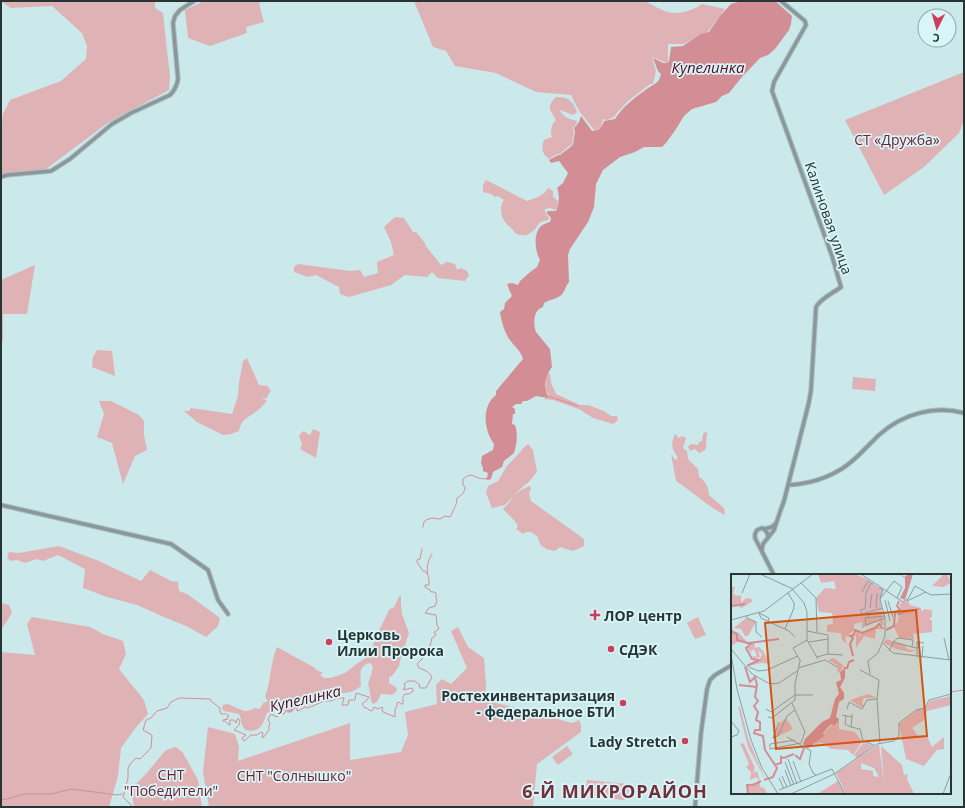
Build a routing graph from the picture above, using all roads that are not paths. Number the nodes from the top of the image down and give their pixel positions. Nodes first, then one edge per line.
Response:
1 (194, 1) edge
2 (781, 1) edge
3 (1, 177) edge
4 (964, 413) edge
5 (788, 485) junction
6 (1, 505) edge
7 (777, 521) junction
8 (764, 529) junction
9 (756, 539) junction
10 (767, 539) junction
11 (762, 549) junction
12 (774, 574) edge
13 (228, 614) dead end
14 (731, 666) edge
15 (695, 807) edge

1 - 3 street
2 - 5 street, Калиновая улица
4 - 5 street
5 - 7 street, Калиновая улица
6 - 13 street
7 - 8 street
7 - 10 street, Калиновая улица
8 - 9 street
8 - 10 street
9 - 10 street
9 - 11 street
10 - 11 street, Калиновая улица
11 - 12 street
14 - 15 street

